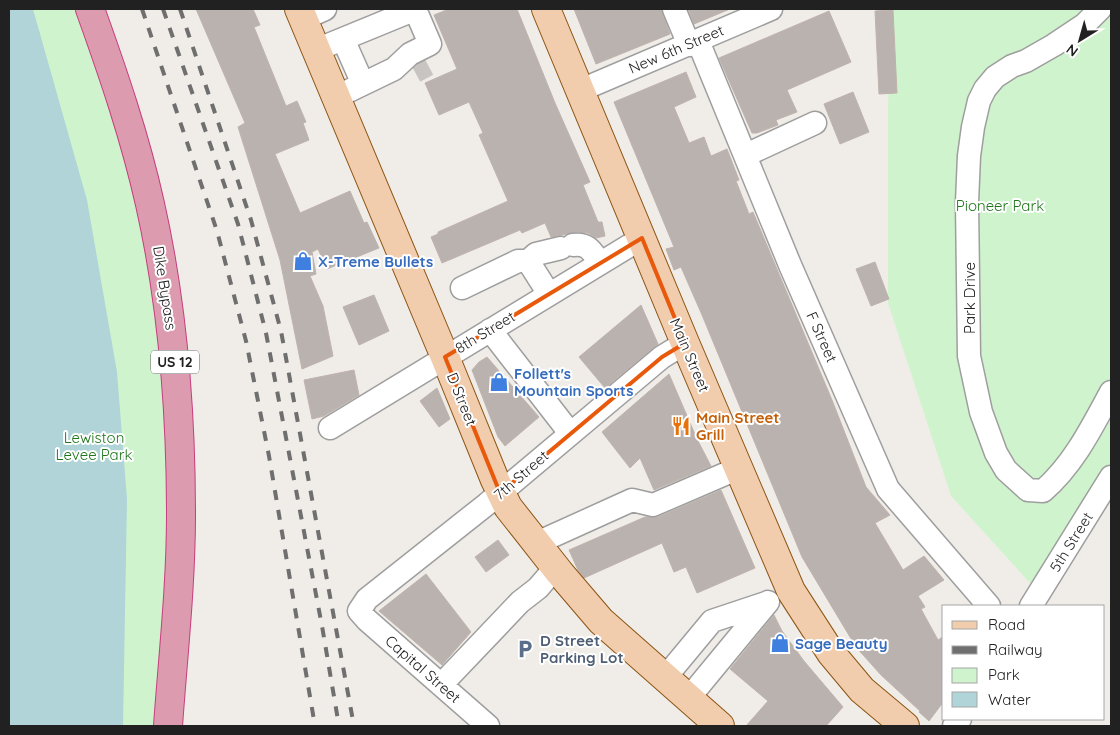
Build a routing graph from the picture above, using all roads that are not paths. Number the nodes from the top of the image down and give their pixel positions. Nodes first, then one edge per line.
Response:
1 (90, 9) edge
2 (416, 9) edge
3 (546, 9) edge
4 (674, 9) edge
5 (772, 9) edge
6 (1097, 11) edge
7 (309, 12) edge
8 (343, 39) junction
9 (693, 43) junction
10 (316, 50) junction
11 (363, 84) junction
12 (580, 90) junction
13 (336, 97) junction
14 (815, 123) dead end
15 (746, 154) junction
16 (642, 238) junction
17 (528, 261) junction
18 (600, 263) junction
19 (462, 288) dead end
20 (549, 294) junction
21 (490, 330) junction
22 (685, 342) junction
23 (445, 357) junction
24 (1111, 392) edge
25 (330, 428) dead end
26 (570, 433) junction
27 (738, 468) junction
28 (1111, 477) edge
29 (500, 493) junction
30 (537, 543) junction
31 (556, 567) junction
32 (988, 605) edge
33 (1032, 605) edge
34 (359, 611) joint
35 (673, 668) dead end
36 (441, 685) junction
37 (697, 688) dead end
38 (168, 726) edge
39 (488, 726) edge
40 (720, 726) edge
41 (905, 726) edge

1 - 38 highway, Dike Bypass / US 12
2 - 8 street
2 - 11 street
3 - 12 main road, Main Street
4 - 9 street, F Street
5 - 9 street, New 6th Street
6 - 24 street, Park Drive
7 - 10 main road, D Street
8 - 10 street
8 - 11 street
9 - 12 street, New 6th Street
9 - 15 street, F Street
10 - 13 main road, D Street
11 - 13 street
12 - 16 main road, Main Street
13 - 23 main road, D Street
14 - 15 street
15 - 32 street, F Street
16 - 18 street, 8th Street
16 - 22 main road, Main Street
17 - 18 street
17 - 19 street
17 - 20 street
18 - 20 street, 8th Street
20 - 21 street, 8th Street
21 - 23 street, 8th Street
21 - 26 street
22 - 26 street, 7th Street
22 - 27 main road, Main Street
23 - 25 street, 8th Street
23 - 29 main road, D Street
26 - 29 street, 7th Street
27 - 30 street
27 - 41 main road, Main Street
28 - 33 street, 5th Street
29 - 30 main road, D Street
29 - 34 street, 7th Street
30 - 31 main road, D Street
31 - 36 street
31 - 40 main road, D Street
34 - 36 street, Capital Street
35 - 37 street
36 - 39 street, Capital Street

